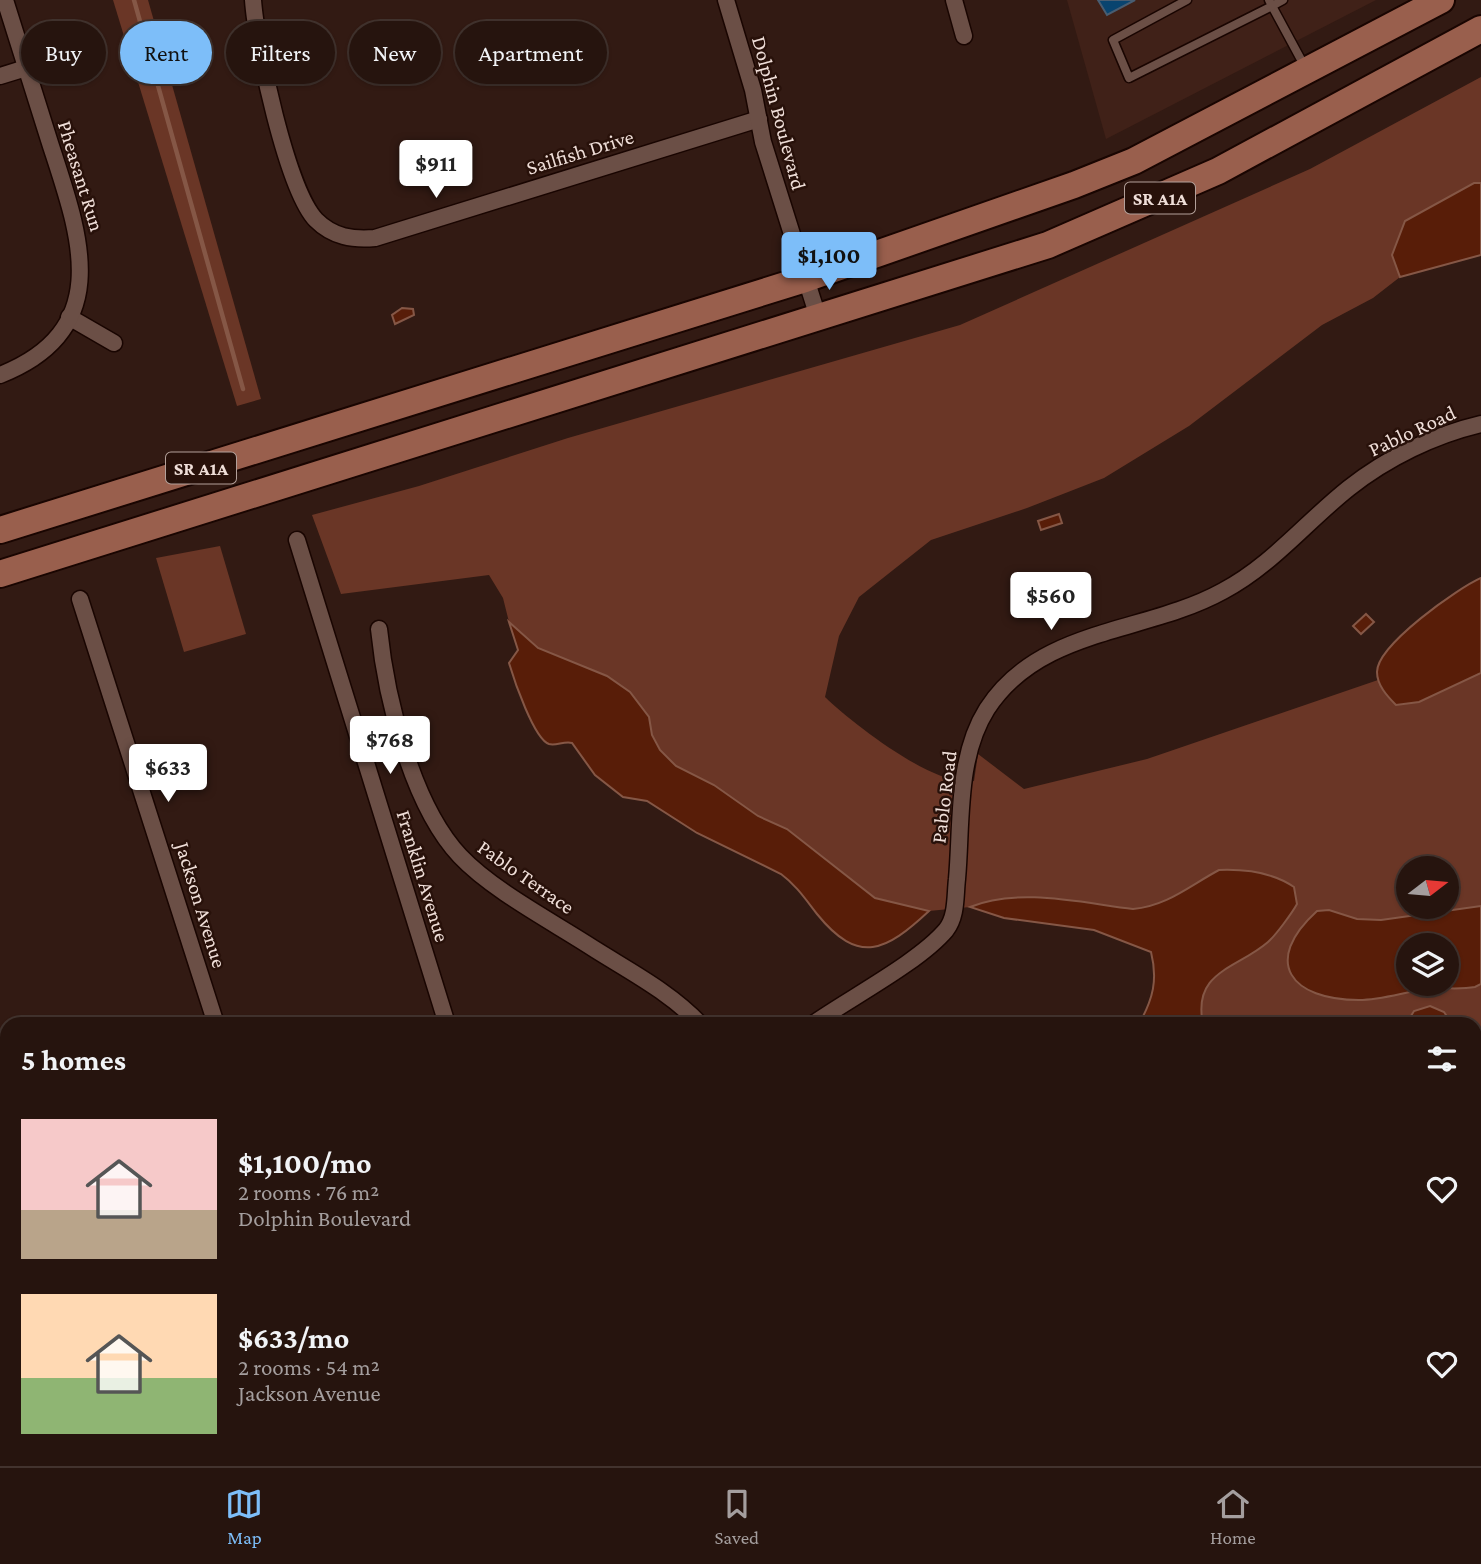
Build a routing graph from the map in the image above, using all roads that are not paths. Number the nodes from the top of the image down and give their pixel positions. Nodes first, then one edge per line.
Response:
1 (5, 0) edge
2 (253, 0) edge
3 (726, 0) edge
4 (954, 0) edge
5 (1187, 0) edge
6 (1283, 0) edge
7 (1441, 0) edge
8 (1271, 3) edge
9 (1481, 29) edge
10 (964, 36) dead end
11 (21, 52) edge
12 (21, 70) edge
13 (1308, 72) junction
14 (0, 76) edge
15 (31, 84) edge
16 (759, 118) junction
17 (805, 279) junction
18 (69, 317) junction
19 (818, 317) junction
20 (114, 343) dead end
21 (0, 375) edge
22 (377, 413) junction
23 (1481, 424) edge
24 (390, 452) junction
25 (0, 530) edge
26 (297, 540) dead end
27 (0, 574) edge
28 (80, 598) dead end
29 (379, 629) dead end
30 (214, 1017) edge
31 (445, 1017) edge
32 (691, 1017) edge
33 (824, 1017) edge

1 - 11 street, Pheasant Run
2 - 16 street, Sailfish Drive
3 - 16 street, Dolphin Boulevard
4 - 10 street
5 - 8 lane
6 - 8 lane
7 - 13 main road, SR A1A
8 - 13 lane
9 - 19 main road, SR A1A
12 - 14 street
13 - 17 main road, SR A1A
15 - 18 street, Pheasant Run
16 - 17 street, Dolphin Boulevard
17 - 19 street, Dolphin Boulevard
17 - 22 main road, SR A1A
18 - 20 street
18 - 21 street, Pheasant Run
19 - 24 main road, SR A1A
22 - 24 main road
22 - 25 main road, SR A1A
23 - 33 street, Pablo Road
24 - 27 main road, SR A1A
26 - 31 street, Franklin Avenue
28 - 30 street, Jackson Avenue
29 - 32 street, Pablo Terrace

